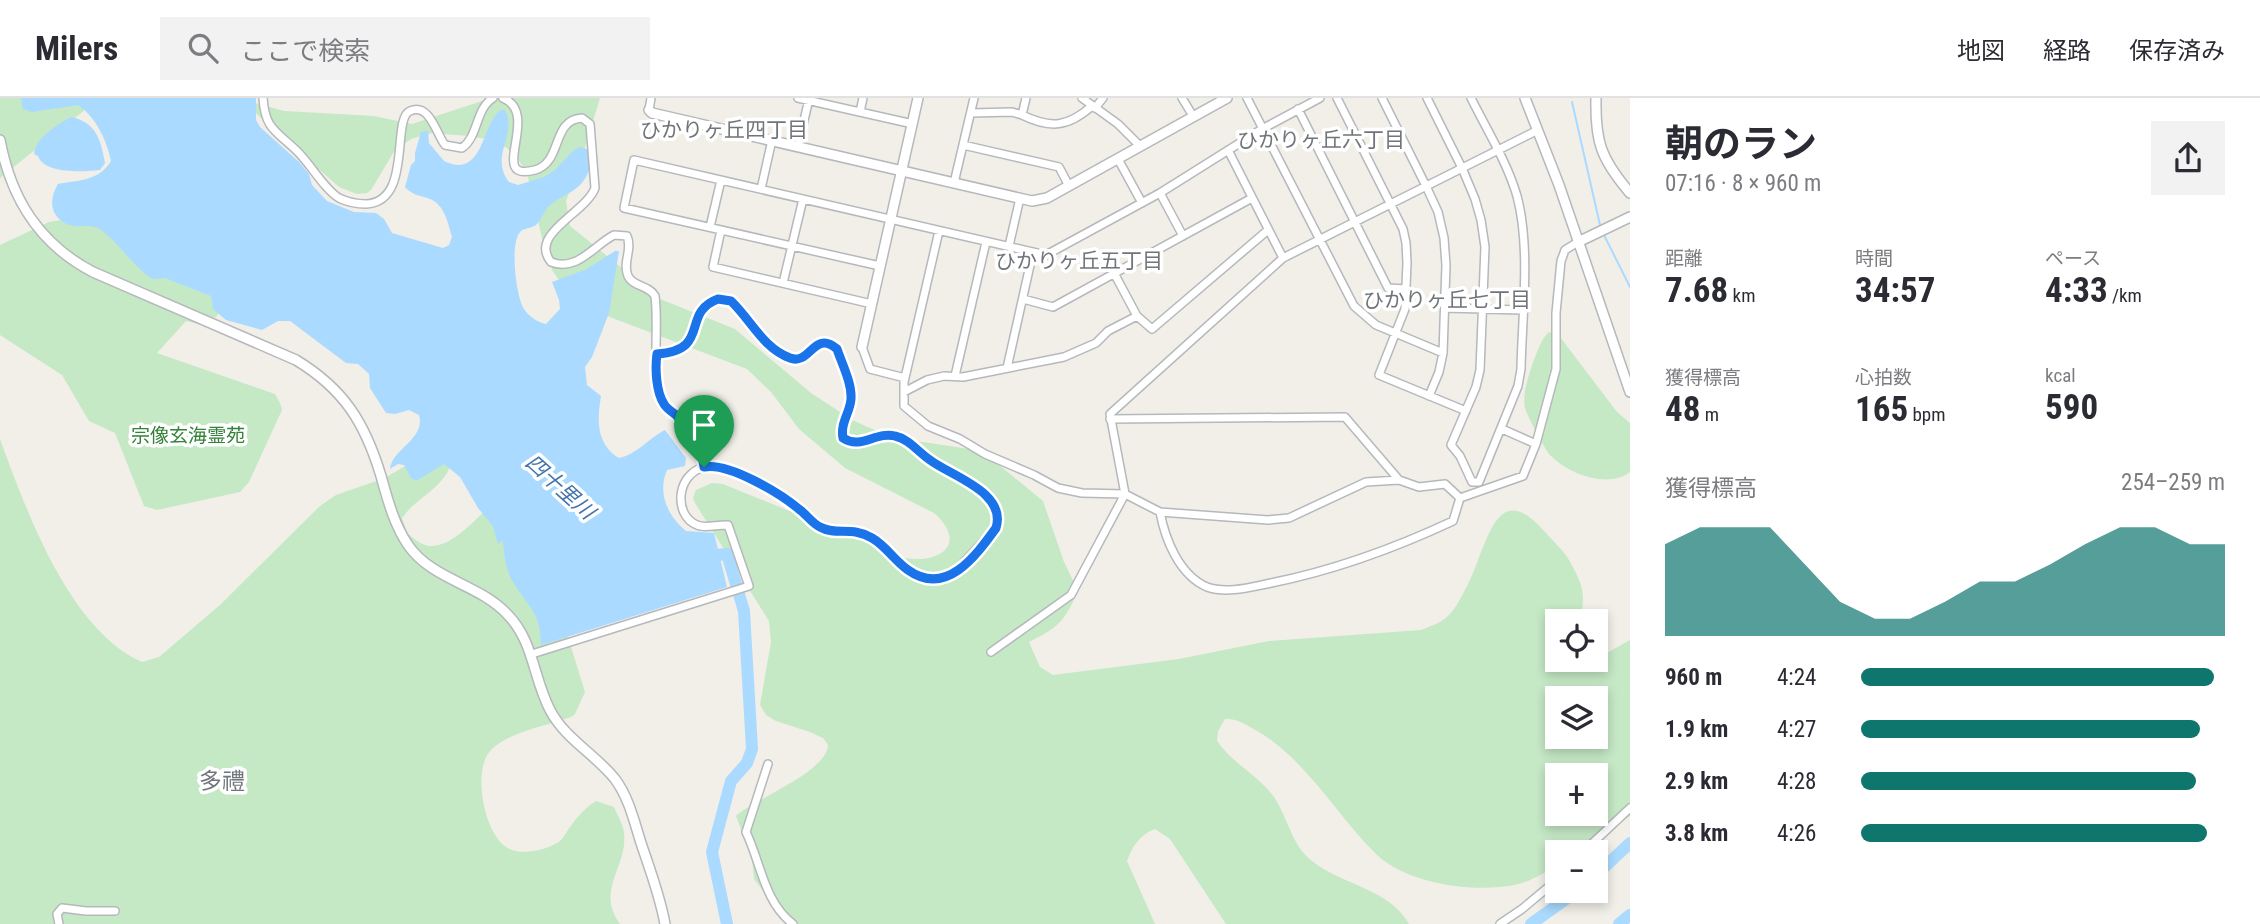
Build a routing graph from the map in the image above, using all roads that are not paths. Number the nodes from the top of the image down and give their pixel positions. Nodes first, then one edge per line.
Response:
1 (263, 98) edge
2 (493, 98) edge
3 (503, 98) edge
4 (650, 98) edge
5 (798, 98) edge
6 (863, 98) edge
7 (918, 98) edge
8 (974, 98) edge
9 (1026, 98) edge
10 (1082, 98) edge
11 (1103, 98) edge
12 (1182, 98) edge
13 (1227, 98) edge
14 (1247, 98) edge
15 (1320, 98) edge
16 (1337, 98) edge
17 (1382, 98) edge
18 (1427, 98) edge
19 (1471, 98) edge
20 (1525, 98) edge
21 (1596, 98) edge
22 (809, 99) edge
23 (1093, 107) junction
24 (1298, 109) junction
25 (649, 110) joint
26 (860, 112) junction
27 (971, 113) junction
28 (1022, 115) junction
29 (1193, 116) junction
30 (913, 124) junction
31 (1262, 128) junction
32 (1538, 130) junction
33 (0, 140) edge
34 (772, 141) junction
35 (963, 145) junction
36 (798, 146) junction
37 (1140, 146) junction
38 (1228, 150) junction
39 (1497, 150) junction
40 (1118, 159) junction
41 (1462, 168) junction
42 (902, 172) junction
43 (721, 180) junction
44 (954, 183) junction
45 (1069, 186) junction
46 (1426, 186) junction
47 (761, 189) junction
48 (1160, 193) junction
49 (1630, 193) edge
50 (1020, 198) junction
51 (1252, 198) junction
52 (803, 199) junction
53 (1142, 203) junction
54 (1390, 204) junction
55 (1630, 217) edge
56 (890, 219) junction
57 (1354, 223) junction
58 (710, 228) junction
59 (721, 230) junction
60 (1268, 230) junction
61 (939, 231) junction
62 (1183, 236) junction
63 (1319, 240) junction
64 (986, 242) junction
65 (1578, 242) junction
66 (1009, 246) junction
67 (792, 247) junction
68 (1033, 252) junction
69 (1283, 258) junction
70 (880, 266) junction
71 (1114, 273) junction
72 (783, 284) junction
73 (1406, 289) junction
74 (1023, 299) junction
75 (872, 304) junction
76 (1444, 308) junction
77 (1484, 309) junction
78 (1522, 310) junction
79 (1137, 316) junction
80 (1395, 334) junction
81 (862, 346) joint
82 (1443, 353) junction
83 (657, 354) junction
84 (1007, 368) junction
85 (955, 376) junction
86 (905, 378) junction
87 (904, 392) junction
88 (1630, 392) edge
89 (1429, 396) junction
90 (1466, 411) junction
91 (1110, 419) junction
92 (1502, 429) junction
93 (1536, 443) junction
94 (704, 467) junction
95 (1399, 480) junction
96 (1125, 494) junction
97 (1460, 498) junction
98 (1160, 512) junction
99 (991, 652) dead end
100 (532, 654) junction
101 (768, 764) dead end
102 (1630, 808) edge
103 (1596, 840) edge
104 (1545, 890) edge
105 (115, 911) dead end
106 (59, 924) edge
107 (665, 924) edge
108 (793, 924) edge
109 (1500, 924) edge

1 - 2 street
3 - 83 street
4 - 25 street
5 - 22 street
6 - 26 street
7 - 30 street
8 - 27 street
9 - 28 street
10 - 23 street
11 - 23 street
12 - 29 street
13 - 29 street
14 - 31 street
15 - 24 street
16 - 54 street
17 - 46 street
18 - 41 street
19 - 39 street
20 - 32 street
21 - 49 street
22 - 26 street
22 - 36 street
23 - 28 street
23 - 37 street
24 - 31 street
24 - 57 street
25 - 34 street
26 - 30 street
27 - 28 street
27 - 35 street
29 - 37 street
30 - 42 street
31 - 38 street
31 - 63 street
32 - 39 street
32 - 65 street
33 - 100 street
34 - 36 street
34 - 47 street
35 - 44 street
35 - 45 street
36 - 42 street
37 - 40 street
38 - 48 street
38 - 51 street
39 - 41 street
39 - 78 street
40 - 45 street
40 - 53 street
41 - 46 street
41 - 77 street
42 - 44 street
42 - 56 street
43 - 47 street
43 - 58 street
43 - 58 street
44 - 50 street
45 - 50 street
46 - 54 street
46 - 76 street
47 - 52 street
48 - 53 street
48 - 62 street
50 - 66 street
51 - 60 street
51 - 62 street
52 - 56 street
52 - 67 street
53 - 68 street
54 - 57 street
54 - 73 street
55 - 65 street
56 - 61 street
56 - 70 street
57 - 63 street
57 - 73 street
58 - 59 street
59 - 67 street
59 - 72 street
60 - 69 street
60 - 79 street
61 - 64 street
61 - 86 street
62 - 71 street
63 - 69 street
63 - 80 street
64 - 66 street
64 - 85 street
65 - 88 street
65 - 93 street
66 - 68 street
67 - 70 street
67 - 72 street
68 - 74 street
69 - 91 street
70 - 75 street
71 - 74 street
71 - 79 street
72 - 75 street
73 - 80 street
74 - 84 street
75 - 81 street
76 - 77 street
76 - 82 street
77 - 78 street
77 - 90 street
78 - 92 street
79 - 84 street
80 - 82 street
80 - 89 street
81 - 86 street
82 - 89 street
83 - 94 street
83 - 94 street
84 - 85 street
85 - 87 street
86 - 87 street
87 - 96 street
89 - 90 street
90 - 92 street
91 - 95 street
91 - 96 street
92 - 93 street
93 - 97 street
94 - 100 street
95 - 97 street
95 - 98 street
96 - 98 street
96 - 99 street
97 - 98 street
100 - 107 street
101 - 108 street
102 - 103 street
104 - 109 street
105 - 106 street

